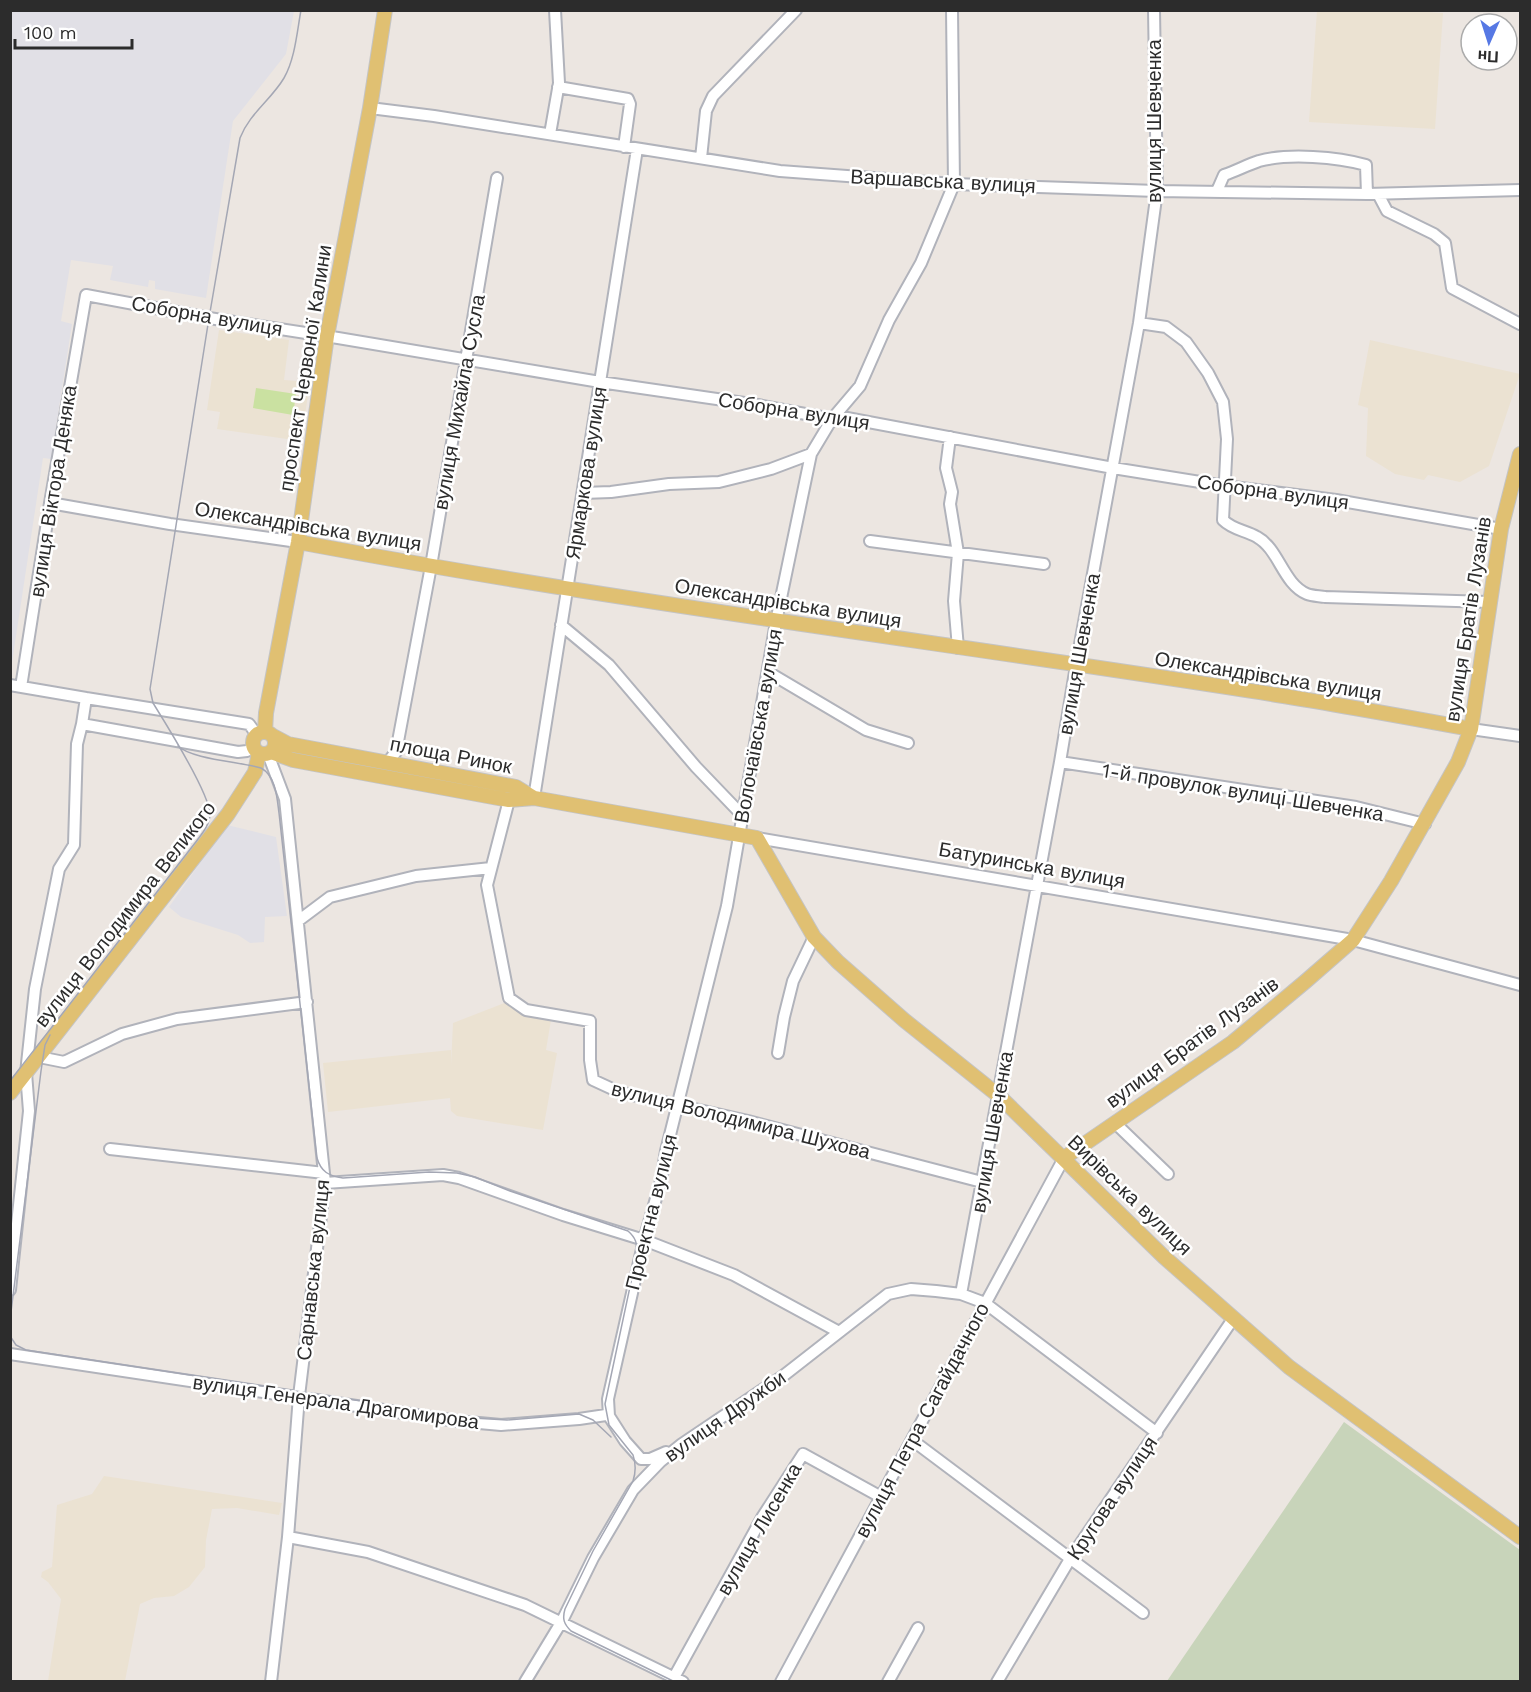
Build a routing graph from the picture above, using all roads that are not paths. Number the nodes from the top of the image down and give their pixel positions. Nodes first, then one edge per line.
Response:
1 (385, 10) edge
2 (555, 10) edge
3 (796, 10) edge
4 (952, 10) edge
5 (1154, 10) edge
6 (558, 87) junction
7 (370, 108) junction
8 (550, 134) junction
9 (624, 147) junction
10 (637, 149) junction
11 (701, 158) junction
12 (497, 178) dead end
13 (954, 184) junction
14 (1521, 190) edge
15 (1158, 191) junction
16 (1217, 191) junction
17 (1373, 194) junction
18 (86, 295) joint
19 (1139, 323) junction
20 (1521, 324) edge
21 (327, 336) junction
22 (468, 359) junction
23 (600, 382) junction
24 (832, 419) junction
25 (950, 437) junction
26 (811, 454) junction
27 (1521, 454) edge
28 (1113, 468) junction
29 (1225, 486) junction
30 (583, 493) junction
31 (50, 503) junction
32 (1501, 528) junction
33 (870, 541) dead end
34 (298, 542) junction
35 (958, 553) junction
36 (1044, 564) dead end
37 (431, 566) junction
38 (567, 589) junction
39 (1489, 602) junction
40 (776, 622) junction
41 (561, 625) junction
42 (958, 648) junction
43 (1076, 666) junction
44 (768, 672) junction
45 (16, 686) edge
46 (86, 698) junction
47 (82, 724) junction
48 (1471, 729) junction
49 (1521, 736) edge
50 (909, 742) dead end
51 (264, 744) junction
52 (1060, 762) junction
53 (387, 763) junction
54 (534, 798) junction
55 (509, 800) junction
56 (743, 816) junction
57 (1425, 824) junction
58 (739, 834) junction
59 (757, 838) junction
60 (491, 868) junction
61 (1036, 885) junction
62 (298, 921) junction
63 (814, 937) junction
64 (1353, 940) junction
65 (1521, 985) edge
66 (307, 1002) junction
67 (778, 1053) dead end
68 (39, 1057) junction
69 (26, 1073) junction
70 (12, 1087) edge
71 (999, 1096) junction
72 (677, 1104) junction
73 (1115, 1123) junction
74 (110, 1149) dead end
75 (1064, 1158) junction
76 (1168, 1174) dead end
77 (324, 1178) junction
78 (982, 1182) junction
79 (15, 1206) edge
80 (644, 1240) junction
81 (10, 1290) edge
82 (961, 1294) junction
83 (985, 1303) junction
84 (1233, 1319) junction
85 (839, 1332) junction
86 (10, 1354) edge
87 (299, 1396) junction
88 (609, 1416) junction
89 (1157, 1434) junction
90 (912, 1440) junction
91 (682, 1444) junction
92 (641, 1459) junction
93 (645, 1477) junction
94 (881, 1497) junction
95 (288, 1537) junction
96 (1521, 1537) edge
97 (1070, 1559) junction
98 (1143, 1613) dead end
99 (562, 1621) junction
100 (918, 1628) dead end
101 (677, 1680) edge
102 (271, 1682) edge
103 (525, 1682) edge
104 (781, 1682) edge
105 (888, 1682) edge
106 (997, 1682) edge

1 - 7 main road, проспект Червоної Калини
2 - 6 street
3 - 11 street
4 - 13 street, Волочаївська вулиця
5 - 15 street, вулиця Шевченка
6 - 8 street
6 - 9 street
7 - 8 street, Варшавська вулиця
7 - 21 main road, проспект Червоної Калини
8 - 9 street, Варшавська вулиця
9 - 10 street, Варшавська вулиця
10 - 11 street, Варшавська вулиця
10 - 23 street, Ярмаркова вулиця
11 - 13 street, Варшавська вулиця
12 - 22 street, вулиця Михайла Сусла
13 - 15 street, Варшавська вулиця
13 - 24 street, Волочаївська вулиця
14 - 17 street, Варшавська вулиця
15 - 16 street, Варшавська вулиця
15 - 19 street, вулиця Шевченка
16 - 17 street, Варшавська вулиця
16 - 17 street
17 - 20 street
18 - 21 street, Соборна вулиця
18 - 31 street, вулиця Віктора Деняка
19 - 28 street, вулиця Шевченка
19 - 29 street
21 - 22 street, Соборна вулиця
21 - 34 main road, проспект Червоної Калини
22 - 23 street, Соборна вулиця
22 - 37 street, вулиця Михайла Сусла
23 - 24 street, Соборна вулиця
23 - 30 street, Ярмаркова вулиця
24 - 25 street, Соборна вулиця
24 - 26 street, Волочаївська вулиця
25 - 28 street, Соборна вулиця
25 - 35 street
26 - 30 street
26 - 40 street, Волочаївська вулиця
27 - 32 main road, вулиця Братів Лузанів
28 - 29 street, Соборна вулиця
28 - 43 street, вулиця Шевченка
29 - 32 street, Соборна вулиця
29 - 39 street
30 - 38 street, Ярмаркова вулиця
31 - 34 street, Олександрівська вулиця
31 - 45 street, вулиця Віктора Деняка
32 - 39 main road, вулиця Братів Лузанів
33 - 35 street
34 - 37 main road, Олександрівська вулиця
34 - 51 main road, проспект Червоної Калини
35 - 36 street
35 - 42 street
37 - 38 main road, Олександрівська вулиця
37 - 53 street, вулиця Михайла Сусла
38 - 40 main road, Олександрівська вулиця
38 - 41 street, Ярмаркова вулиця
39 - 48 main road, вулиця Братів Лузанів
40 - 42 main road, Олександрівська вулиця
40 - 44 street, Волочаївська вулиця
41 - 54 street, Ярмаркова вулиця
41 - 56 street
42 - 43 main road, Олександрівська вулиця
43 - 48 main road, Олександрівська вулиця
43 - 52 street, вулиця Шевченка
44 - 50 street
44 - 56 street, Волочаївська вулиця
45 - 46 street
46 - 47 street
46 - 51 street
47 - 51 street
47 - 69 street
48 - 49 street, Олександрівська вулиця
48 - 57 main road, вулиця Братів Лузанів
51 - 53 main road, площа Ринок
51 - 55 main road, площа Ринок
51 - 62 street, Сарнавська вулиця
51 - 68 main road, вулиця Володимира Великого
52 - 57 street, 1-й провулок вулиці Шевченка
52 - 61 street, вулиця Шевченка
53 - 54 main road, площа Ринок
54 - 55 main road, площа Ринок
54 - 58 main road, Батуринська вулиця
55 - 60 street, вулиця Володимира Шухова
56 - 58 street, Волочаївська вулиця
57 - 64 main road, вулиця Братів Лузанів
58 - 59 main road, Батуринська вулиця
58 - 72 street, Проектна вулиця
59 - 61 street, Батуринська вулиця
59 - 63 main road, Вирівська вулиця
60 - 62 street
60 - 72 street, вулиця Володимира Шухова
61 - 64 street, Батуринська вулиця
61 - 71 street, вулиця Шевченка
62 - 66 street, Сарнавська вулиця
63 - 67 street
63 - 71 main road, Вирівська вулиця
64 - 65 street, Батуринська вулиця
64 - 73 main road, вулиця Братів Лузанів
66 - 68 street
66 - 77 street, Сарнавська вулиця
68 - 69 main road, вулиця Володимира Великого
69 - 70 main road, вулиця Володимира Великого
69 - 79 street
71 - 75 main road, Вирівська вулиця
71 - 78 street, вулиця Шевченка
72 - 78 street, вулиця Володимира Шухова
72 - 80 street, Проектна вулиця
73 - 75 main road, вулиця Братів Лузанів
73 - 76 street
74 - 77 street
75 - 83 street, вулиця Петра Сагайдачного
75 - 84 main road, Вирівська вулиця
77 - 80 street
77 - 87 street, Сарнавська вулиця
78 - 82 street, вулиця Шевченка
79 - 81 street
80 - 85 street
80 - 88 street, Проектна вулиця
82 - 83 street, вулиця Дружби
82 - 85 street, вулиця Дружби
83 - 89 street, вулиця Дружби
83 - 90 street, вулиця Петра Сагайдачного
84 - 89 street, Кругова вулиця
84 - 96 main road, Вирівська вулиця
85 - 91 street, вулиця Дружби
86 - 87 street, вулиця Генерала Драгомирова
87 - 88 street, вулиця Генерала Драгомирова
87 - 95 street, Сарнавська вулиця
88 - 92 street
89 - 97 street, Кругова вулиця
90 - 94 street, вулиця Петра Сагайдачного
90 - 97 street
91 - 92 street
91 - 93 street, вулиця Дружби
92 - 93 street
93 - 99 street, вулиця Дружби
94 - 101 street, вулиця Лисенка
94 - 104 street, вулиця Петра Сагайдачного
95 - 99 street
95 - 102 street, Сарнавська вулиця
97 - 98 street
97 - 106 street, Кругова вулиця
99 - 101 street
99 - 103 street, вулиця Дружби
100 - 105 street

